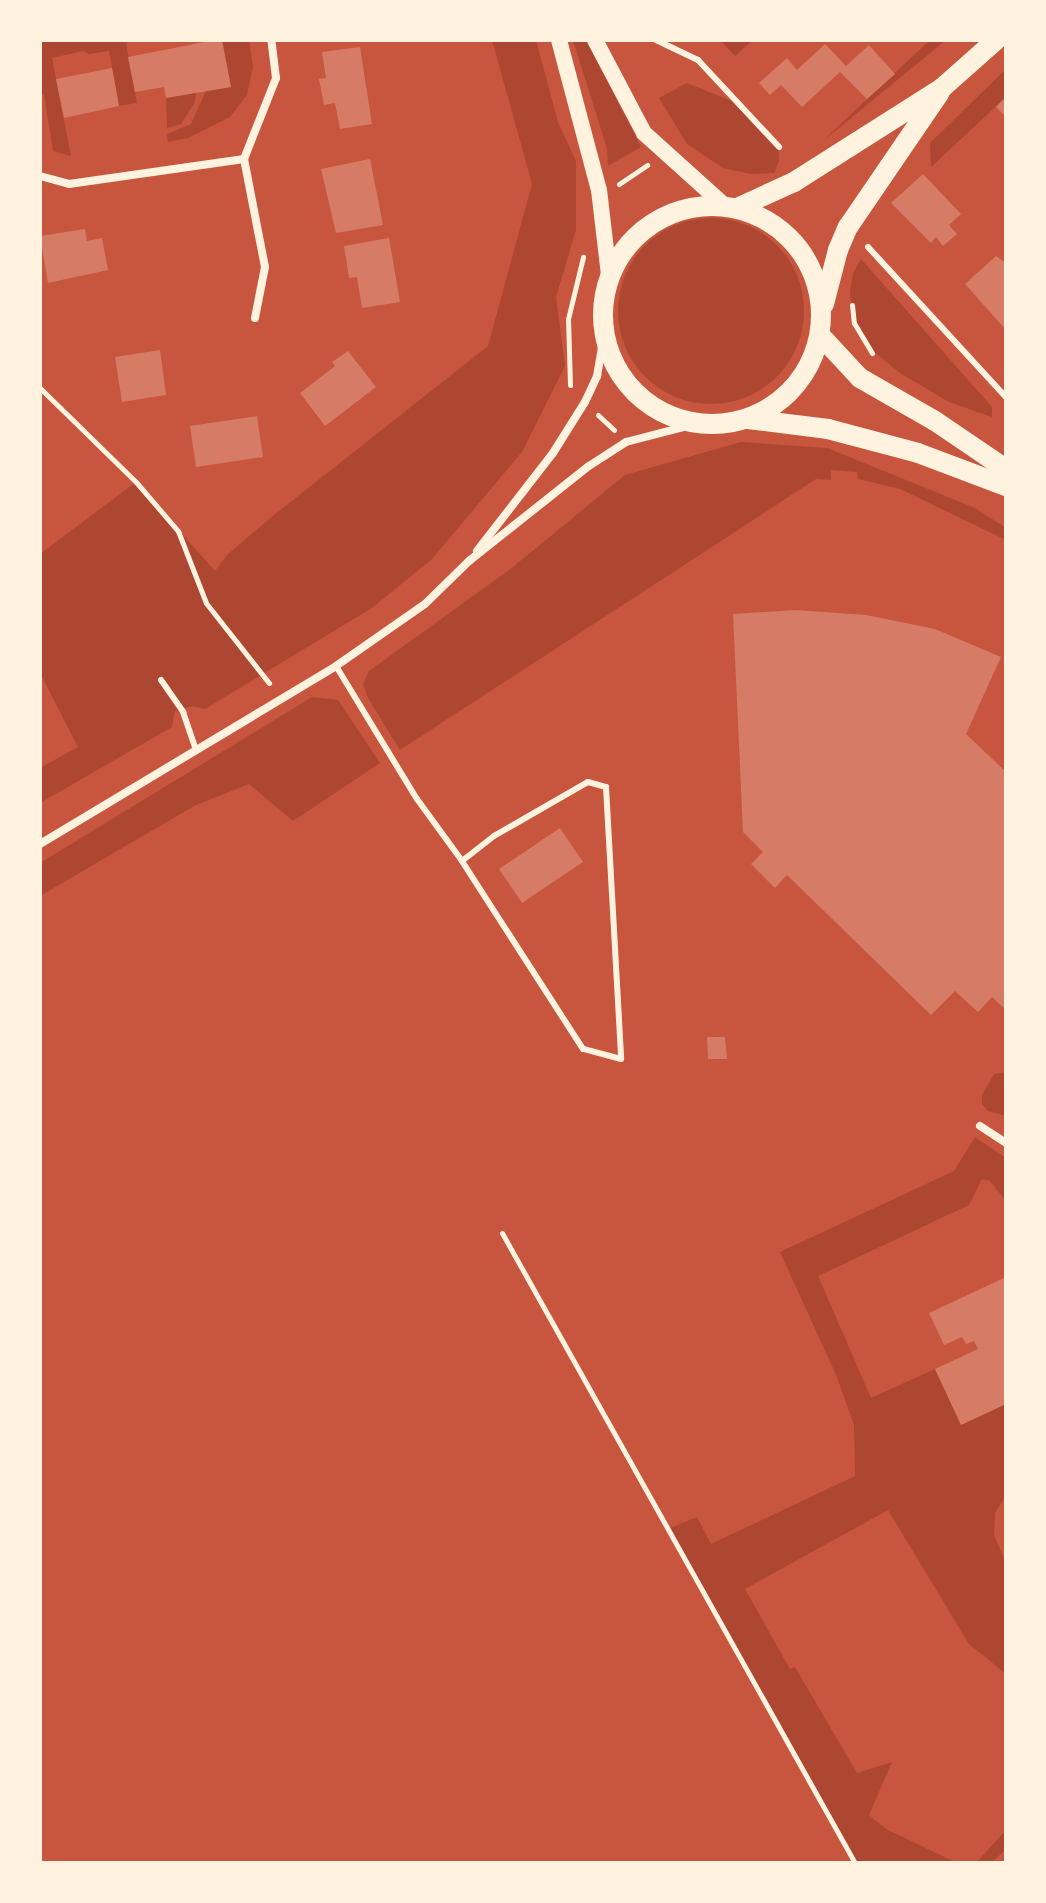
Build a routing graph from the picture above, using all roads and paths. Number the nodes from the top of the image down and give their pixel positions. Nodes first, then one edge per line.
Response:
1 (271, 40) edge
2 (559, 40) edge
3 (595, 40) edge
4 (656, 40) edge
5 (996, 40) edge
6 (942, 88) junction
7 (779, 147) dead end
8 (665, 155) junction
9 (244, 159) junction
10 (40, 176) edge
11 (599, 190) junction
12 (731, 207) junction
13 (586, 245) dead end
14 (868, 247) dead end
15 (609, 275) junction
16 (255, 318) dead end
17 (820, 324) junction
18 (604, 337) junction
19 (40, 388) edge
20 (563, 397) dead end
21 (1006, 397) edge
22 (744, 419) junction
23 (699, 423) junction
24 (1006, 469) edge
25 (1006, 486) edge
26 (469, 561) junction
27 (336, 666) junction
28 (280, 676) dead end
29 (161, 680) dead end
30 (269, 683) junction
31 (256, 690) dead end
32 (196, 750) junction
33 (40, 844) edge
34 (462, 861) junction
35 (980, 1126) dead end
36 (1006, 1143) edge
37 (502, 1233) dead end
38 (855, 1863) edge

1 - 9 street
2 - 11 main road
3 - 8 main road
4 - 7 lane
5 - 6 main road
6 - 12 main road
6 - 17 main road
8 - 11 path
8 - 12 main road
9 - 10 street
9 - 16 street
11 - 15 main road
12 - 15 main road
12 - 17 main road
13 - 20 path
14 - 21 lane
15 - 18 main road
17 - 22 main road
17 - 24 main road
18 - 23 main road
18 - 26 street
19 - 30 path
22 - 23 main road
22 - 25 main road
23 - 26 street
26 - 27 street
27 - 32 street
27 - 34 lane
28 - 30 path
29 - 32 lane
30 - 31 path
32 - 33 street
34 - 34 lane
35 - 36 street
37 - 38 path

